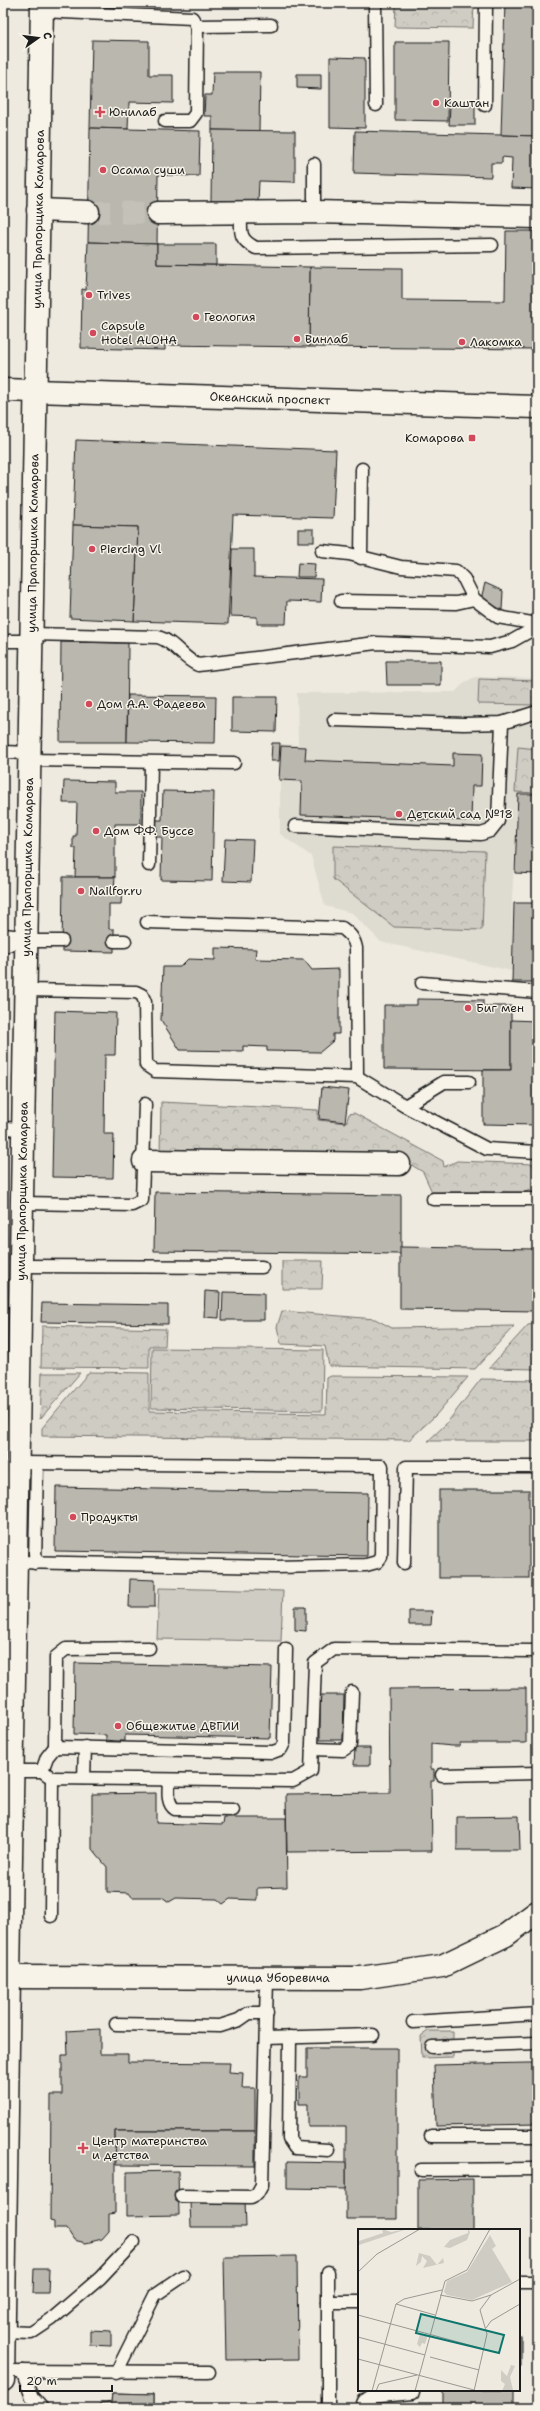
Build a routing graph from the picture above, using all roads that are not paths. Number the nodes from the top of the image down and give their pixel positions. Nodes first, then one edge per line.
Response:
1 (376, 3) edge
2 (486, 3) edge
3 (42, 7) edge
4 (271, 25) dead end
5 (197, 26) junction
6 (376, 105) dead end
7 (485, 105) dead end
8 (165, 121) dead end
9 (314, 164) dead end
10 (38, 210) junction
11 (88, 212) tunnel mouth
12 (314, 212) junction
13 (158, 213) tunnel mouth
14 (241, 214) junction
15 (537, 217) edge
16 (492, 245) dead end
17 (3, 390) edge
18 (36, 391) junction
19 (537, 407) edge
20 (362, 469) dead end
21 (322, 551) dead end
22 (361, 558) junction
23 (474, 598) junction
24 (341, 601) dead end
25 (537, 624) edge
26 (537, 627) edge
27 (31, 638) junction
28 (3, 641) edge
29 (537, 712) edge
30 (334, 720) dead end
31 (502, 723) junction
32 (3, 752) edge
33 (29, 756) junction
34 (151, 763) junction
35 (234, 763) dead end
36 (295, 826) dead end
37 (149, 865) dead end
38 (147, 922) dead end
39 (3, 935) edge
40 (26, 939) junction
41 (62, 941) dead end
42 (3, 947) edge
43 (422, 983) dead end
44 (25, 990) junction
45 (537, 992) edge
46 (357, 1078) junction
47 (469, 1082) dead end
48 (145, 1104) dead end
49 (405, 1106) junction
50 (13, 1129) edge
51 (537, 1152) edge
52 (144, 1161) junction
53 (399, 1164) dead end
54 (433, 1199) dead end
55 (537, 1199) edge
56 (22, 1203) junction
57 (21, 1266) junction
58 (262, 1267) dead end
59 (11, 1381) edge
60 (28, 1464) junction
61 (537, 1467) edge
62 (10, 1517) edge
63 (26, 1563) junction
64 (404, 1563) dead end
65 (9, 1625) edge
66 (149, 1648) dead end
67 (286, 1649) dead end
68 (537, 1651) edge
69 (352, 1692) dead end
70 (55, 1747) junction
71 (85, 1748) junction
72 (312, 1749) junction
73 (13, 1771) junction
74 (537, 1773) edge
75 (442, 1774) dead end
76 (47, 1775) junction
77 (84, 1778) junction
78 (169, 1780) junction
79 (8, 1793) edge
80 (233, 1810) dead end
81 (537, 1912) edge
82 (51, 1916) dead end
83 (6, 1977) edge
84 (267, 1978) junction
85 (267, 2013) junction
86 (537, 2014) edge
87 (413, 2022) dead end
88 (116, 2024) dead end
89 (373, 2035) dead end
90 (290, 2036) junction
91 (266, 2038) junction
92 (537, 2043) edge
93 (432, 2047) dead end
94 (431, 2136) dead end
95 (537, 2136) edge
96 (328, 2150) dead end
97 (537, 2169) edge
98 (421, 2170) dead end
99 (181, 2196) dead end
100 (4, 2223) edge
101 (134, 2242) dead end
102 (328, 2272) dead end
103 (183, 2276) dead end
104 (520, 2282) edge
105 (537, 2282) edge
106 (4, 2289) edge
107 (328, 2302) junction
108 (358, 2302) edge
109 (4, 2332) junction
110 (209, 2372) dead end
111 (116, 2373) junction
112 (9, 2374) edge
113 (413, 2393) dead end
114 (42, 2408) edge
115 (328, 2408) edge
116 (361, 2408) edge

1 - 6 lane
2 - 7 lane
3 - 5 lane
3 - 10 main road, улица Прапорщика Комарова
4 - 5 lane
5 - 8 lane
9 - 12 lane
10 - 11 main road
10 - 18 main road, улица Прапорщика Комарова
12 - 14 main road
12 - 15 main road
13 - 14 main road
14 - 16 lane
17 - 18 main road, Океанский проспект
18 - 19 main road, Океанский проспект
18 - 27 main road, улица Прапорщика Комарова
20 - 22 lane
21 - 22 lane
22 - 23 lane
23 - 24 lane
23 - 25 lane
26 - 27 lane
27 - 28 lane
27 - 33 main road, улица Прапорщика Комарова
29 - 31 lane
30 - 31 lane
31 - 36 lane
32 - 33 lane
33 - 34 lane
33 - 40 main road, улица Прапорщика Комарова
34 - 35 lane
34 - 37 lane
38 - 46 lane
39 - 40 lane
40 - 41 lane
40 - 42 lane
40 - 44 main road, улица Прапорщика Комарова
43 - 45 lane
44 - 46 lane
44 - 50 main road, улица Прапорщика Комарова
46 - 49 lane
47 - 49 lane
48 - 52 lane
49 - 51 lane
50 - 56 main road, улица Прапорщика Комарова
52 - 53 main road
52 - 56 lane
54 - 55 lane
56 - 57 main road, улица Прапорщика Комарова
57 - 58 lane
57 - 59 main road, улица Прапорщика Комарова
59 - 60 main road, улица Прапорщика Комарова
60 - 62 main road, улица Прапорщика Комарова
60 - 63 lane
60 - 63 lane
61 - 64 lane
62 - 63 main road, улица Прапорщика Комарова
63 - 65 main road, улица Прапорщика Комарова
65 - 73 main road, улица Прапорщика Комарова
66 - 70 lane
67 - 71 lane
68 - 72 lane
69 - 72 lane
70 - 71 lane
70 - 76 lane
71 - 77 lane
72 - 78 lane
73 - 76 lane
73 - 79 main road, улица Прапорщика Комарова
74 - 75 lane
76 - 77 lane
76 - 82 lane
77 - 78 lane
78 - 80 lane
79 - 83 main road, улица Прапорщика Комарова
81 - 84 main road, улица Уборевича
83 - 84 main road, улица Уборевича
83 - 100 main road, улица Прапорщика Комарова
84 - 85 lane
85 - 88 lane
85 - 91 lane
86 - 87 lane
89 - 90 lane
90 - 91 lane
90 - 96 lane
91 - 99 lane
92 - 93 lane
94 - 95 lane
97 - 98 lane
100 - 106 main road, улица Прапорщика Комарова
101 - 109 lane
102 - 107 lane
103 - 111 lane
104 - 105 lane
106 - 109 main road, улица Прапорщика Комарова
107 - 108 lane
107 - 115 lane
109 - 112 main road, улица Прапорщика Комарова
110 - 111 lane
111 - 112 lane
112 - 114 lane
113 - 116 lane

